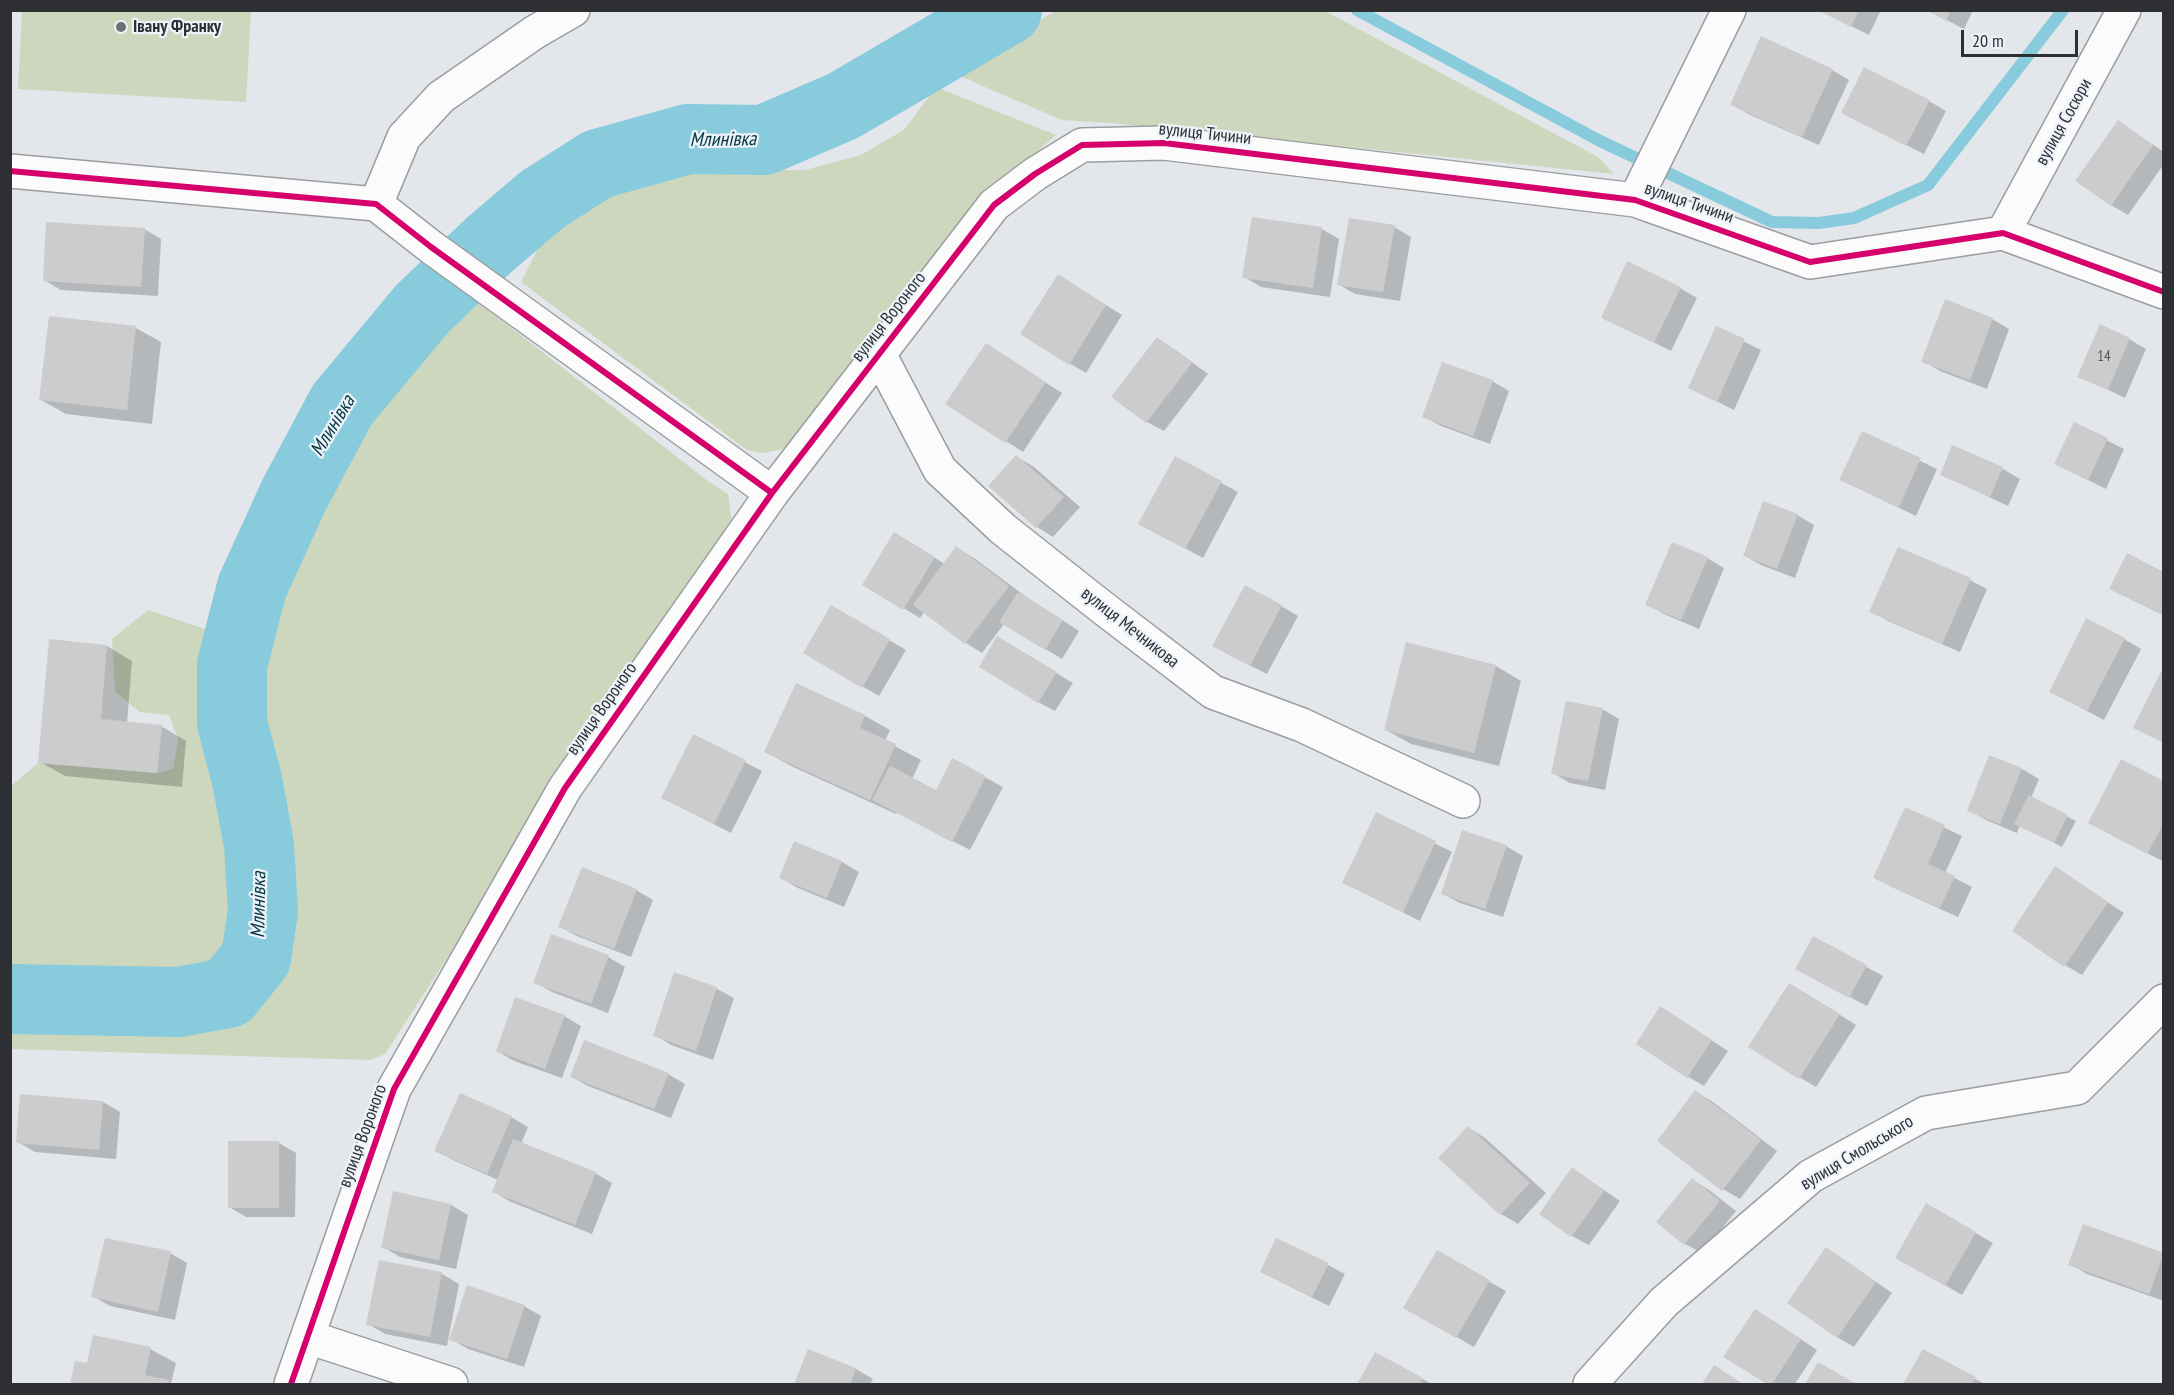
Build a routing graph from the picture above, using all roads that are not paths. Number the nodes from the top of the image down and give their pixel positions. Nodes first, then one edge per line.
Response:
1 (573, 10) edge
2 (1729, 10) edge
3 (2124, 10) edge
4 (1082, 145) joint
5 (10, 171) edge
6 (1640, 191) junction
7 (376, 204) junction
8 (2003, 233) junction
9 (2163, 292) edge
10 (879, 354) junction
11 (772, 493) junction
12 (1463, 801) dead end
13 (2163, 1001) edge
14 (308, 1337) junction
15 (291, 1384) edge
16 (451, 1384) edge
17 (1590, 1384) edge

1 - 7 street
2 - 6 street
3 - 8 street, вулиця Сосюри
4 - 6 street, вулиця Тичини
4 - 10 street, вулиця Вороного
5 - 7 street
6 - 8 street, вулиця Тичини
7 - 11 street
8 - 9 street, вулиця Тичини
10 - 11 street, вулиця Вороного
10 - 12 street, вулиця Мечникова
11 - 14 street, вулиця Вороного
13 - 17 street, вулиця Смольського
14 - 15 street, вулиця Вороного
14 - 16 street

